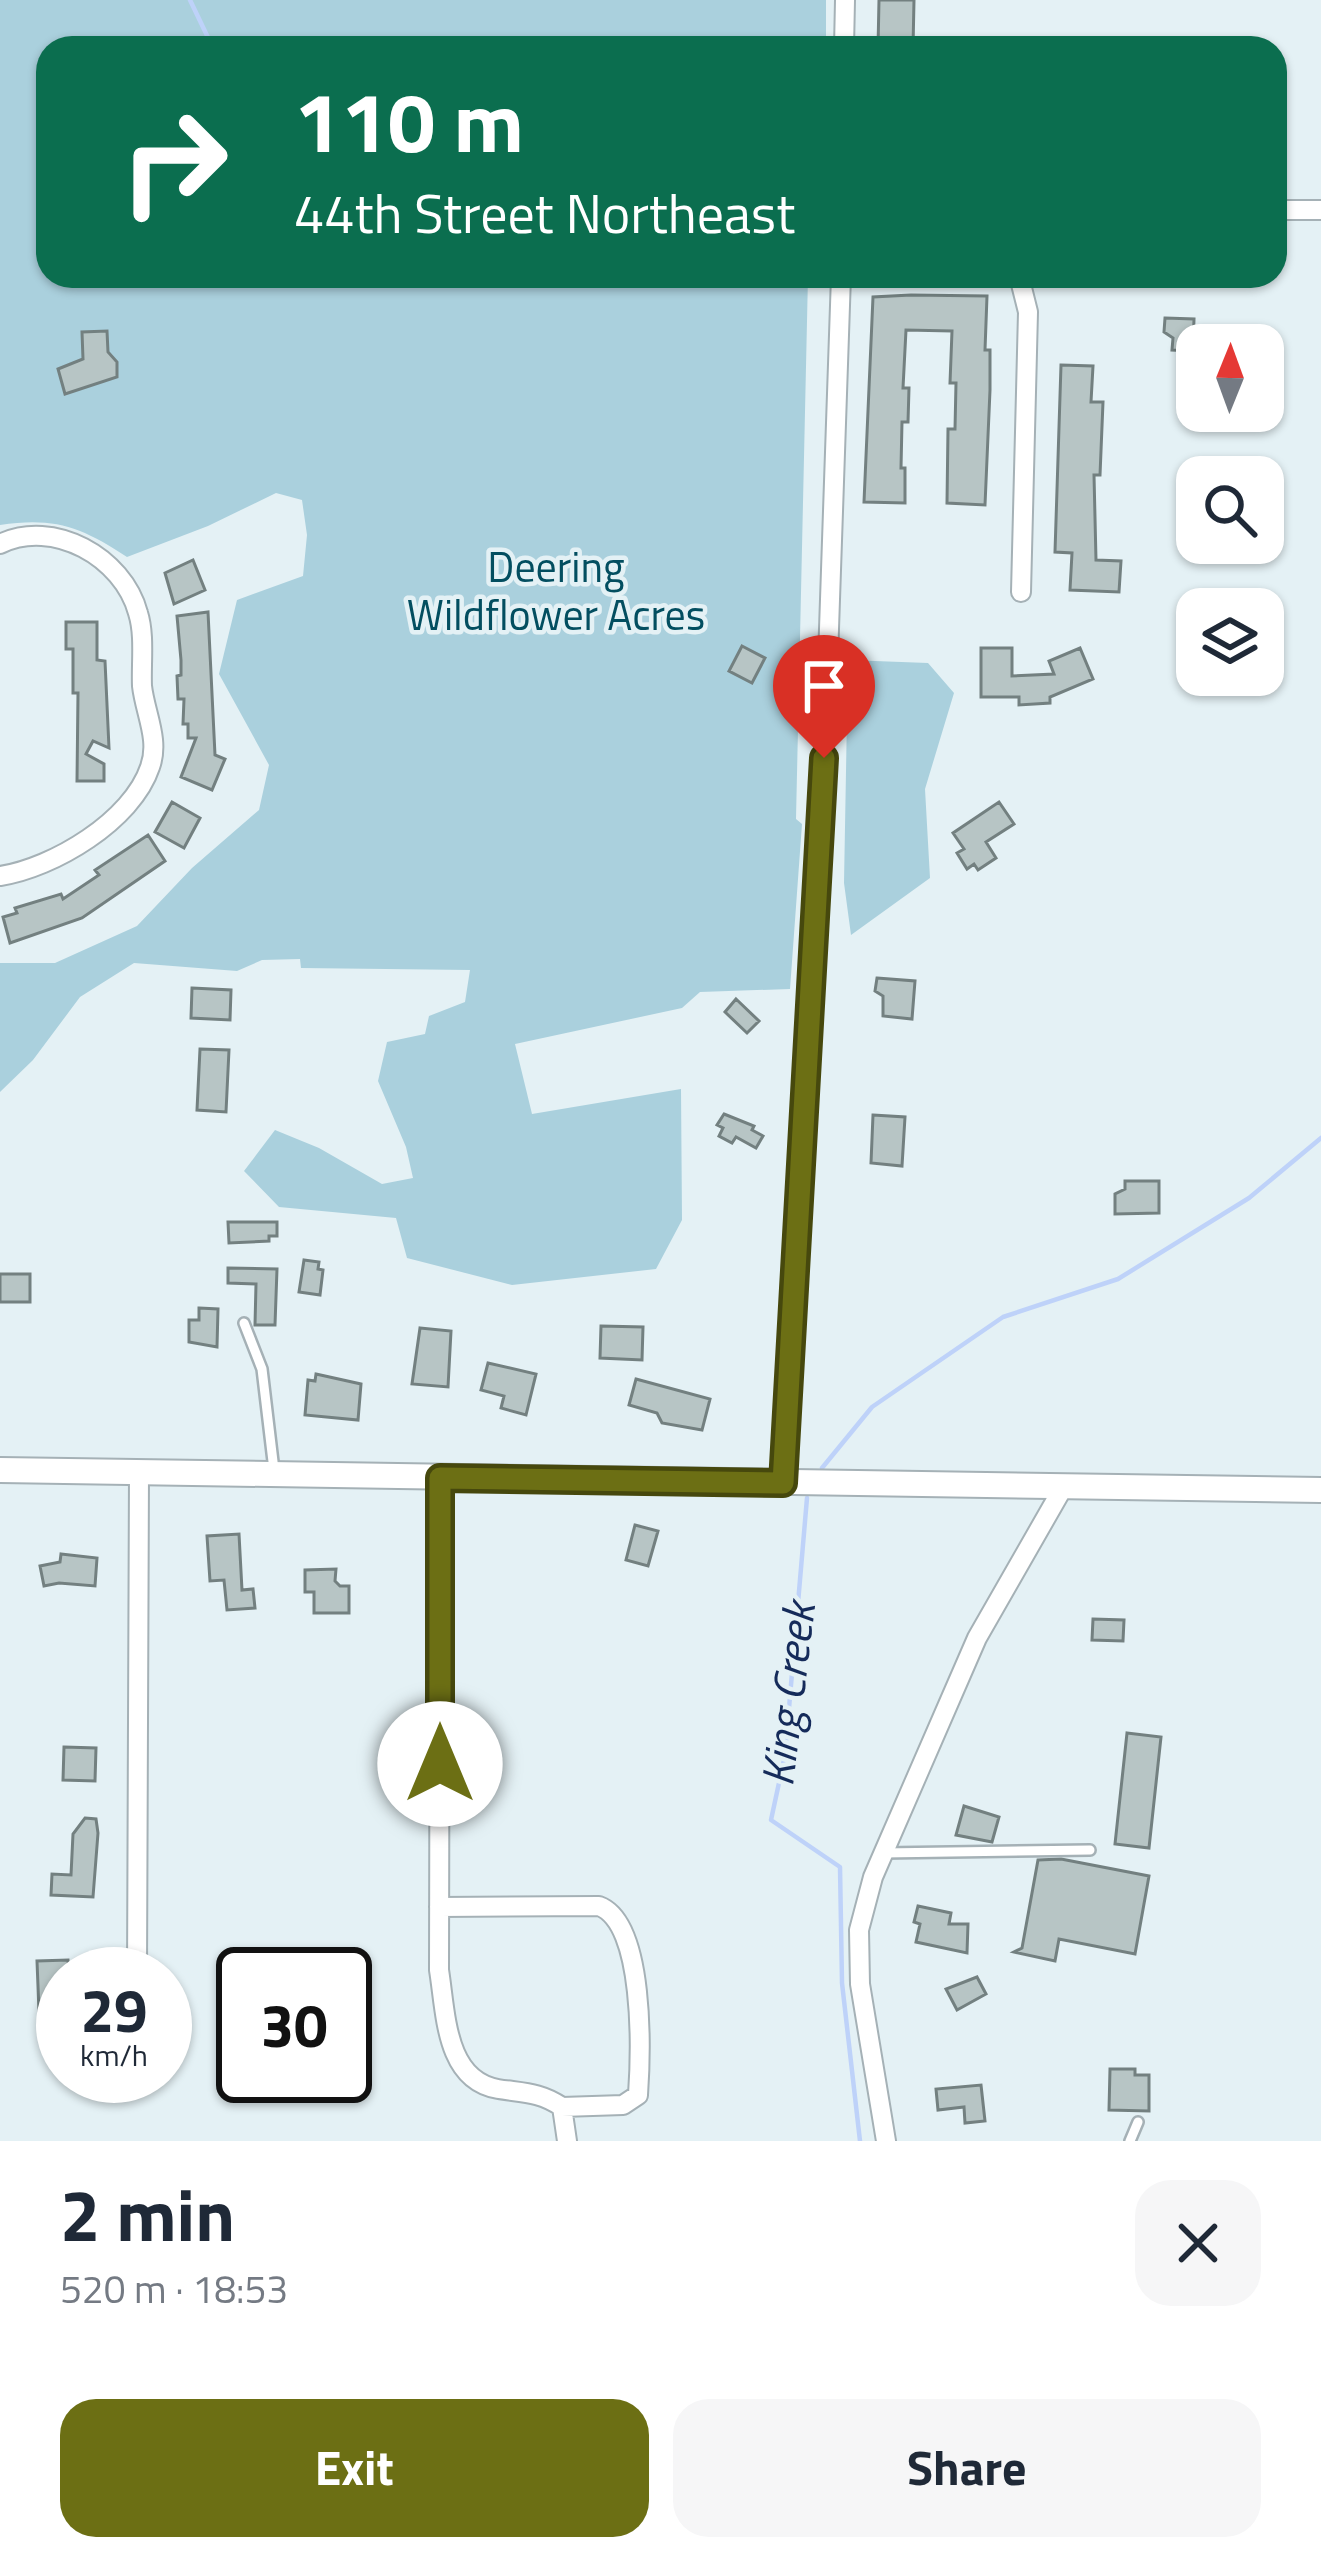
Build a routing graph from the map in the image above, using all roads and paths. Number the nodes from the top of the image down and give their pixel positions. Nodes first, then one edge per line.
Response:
1 (845, 0) edge
2 (844, 36) edge
3 (1287, 210) edge
4 (1321, 211) edge
5 (841, 288) edge
6 (1021, 288) edge
7 (0, 544) edge
8 (1021, 592) dead end
9 (826, 717) dead end
10 (824, 758) dead end
11 (0, 876) edge
12 (244, 1323) dead end
13 (0, 1470) edge
14 (139, 1473) junction
15 (274, 1475) junction
16 (440, 1478) junction
17 (783, 1483) junction
18 (1064, 1486) junction
19 (1321, 1490) edge
20 (1090, 1850) dead end
21 (883, 1852) junction
22 (439, 1907) junction
23 (137, 1947) edge
24 (562, 2107) junction
25 (1138, 2122) dead end
26 (567, 2141) edge
27 (886, 2141) edge
28 (1130, 2141) edge

1 - 2 street
3 - 4 street
5 - 9 street
6 - 8 street
7 - 11 street
10 - 17 street
12 - 15 lane
13 - 14 street
14 - 15 street
14 - 23 street
15 - 16 street
16 - 17 street
16 - 22 street
17 - 18 street
18 - 19 street
18 - 21 street
20 - 21 lane
21 - 27 street
22 - 24 street
22 - 24 street
24 - 26 street
25 - 28 lane

